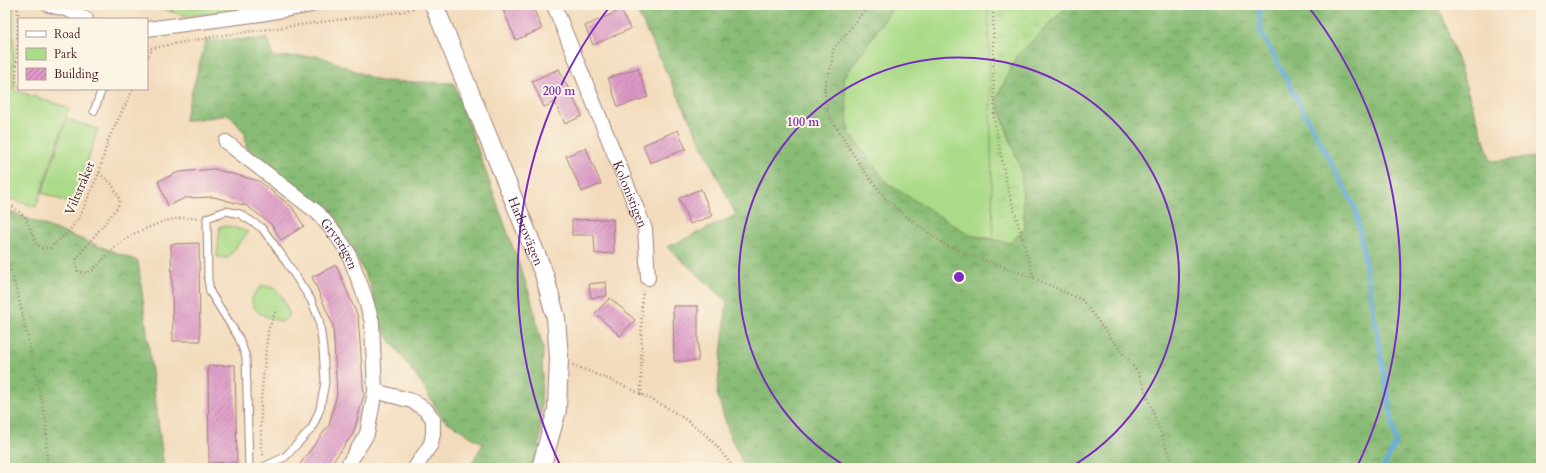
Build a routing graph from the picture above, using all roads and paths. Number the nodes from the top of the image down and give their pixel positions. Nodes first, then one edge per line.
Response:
1 (18, 5) edge
2 (49, 5) edge
3 (311, 5) edge
4 (423, 5) edge
5 (434, 5) edge
6 (554, 5) edge
7 (869, 5) edge
8 (993, 5) edge
9 (260, 9) edge
10 (84, 18) edge
11 (148, 28) edge
12 (152, 48) junction
13 (148, 49) edge
14 (148, 57) edge
15 (18, 86) edge
16 (102, 90) edge
17 (133, 90) edge
18 (94, 112) dead end
19 (226, 142) dead end
20 (99, 173) junction
21 (5, 204) edge
22 (207, 218) junction
23 (5, 251) edge
24 (648, 278) joint
25 (1034, 278) junction
26 (276, 310) dead end
27 (559, 358) junction
28 (375, 391) junction
29 (641, 395) junction
30 (263, 467) edge
31 (47, 468) edge
32 (249, 468) edge
33 (346, 468) edge
34 (415, 468) edge
35 (541, 468) edge
36 (734, 468) edge
37 (1174, 468) edge

1 - 15 path
2 - 10 street
3 - 9 street
4 - 12 path
5 - 27 street, Harbrovägen
6 - 24 street, Kolonistigen
7 - 25 path
8 - 25 path
9 - 11 street
12 - 13 path
12 - 14 path
16 - 18 lane
17 - 20 path, Viltstråket
19 - 28 street, Grytstigen
20 - 21 path, Viltstråket
20 - 22 path
22 - 30 lane
22 - 32 lane
23 - 31 path
24 - 29 path
25 - 37 path
26 - 30 path
27 - 29 path
27 - 35 street, Harbrovägen
28 - 33 street, Grytstigen
28 - 34 street
29 - 36 path

